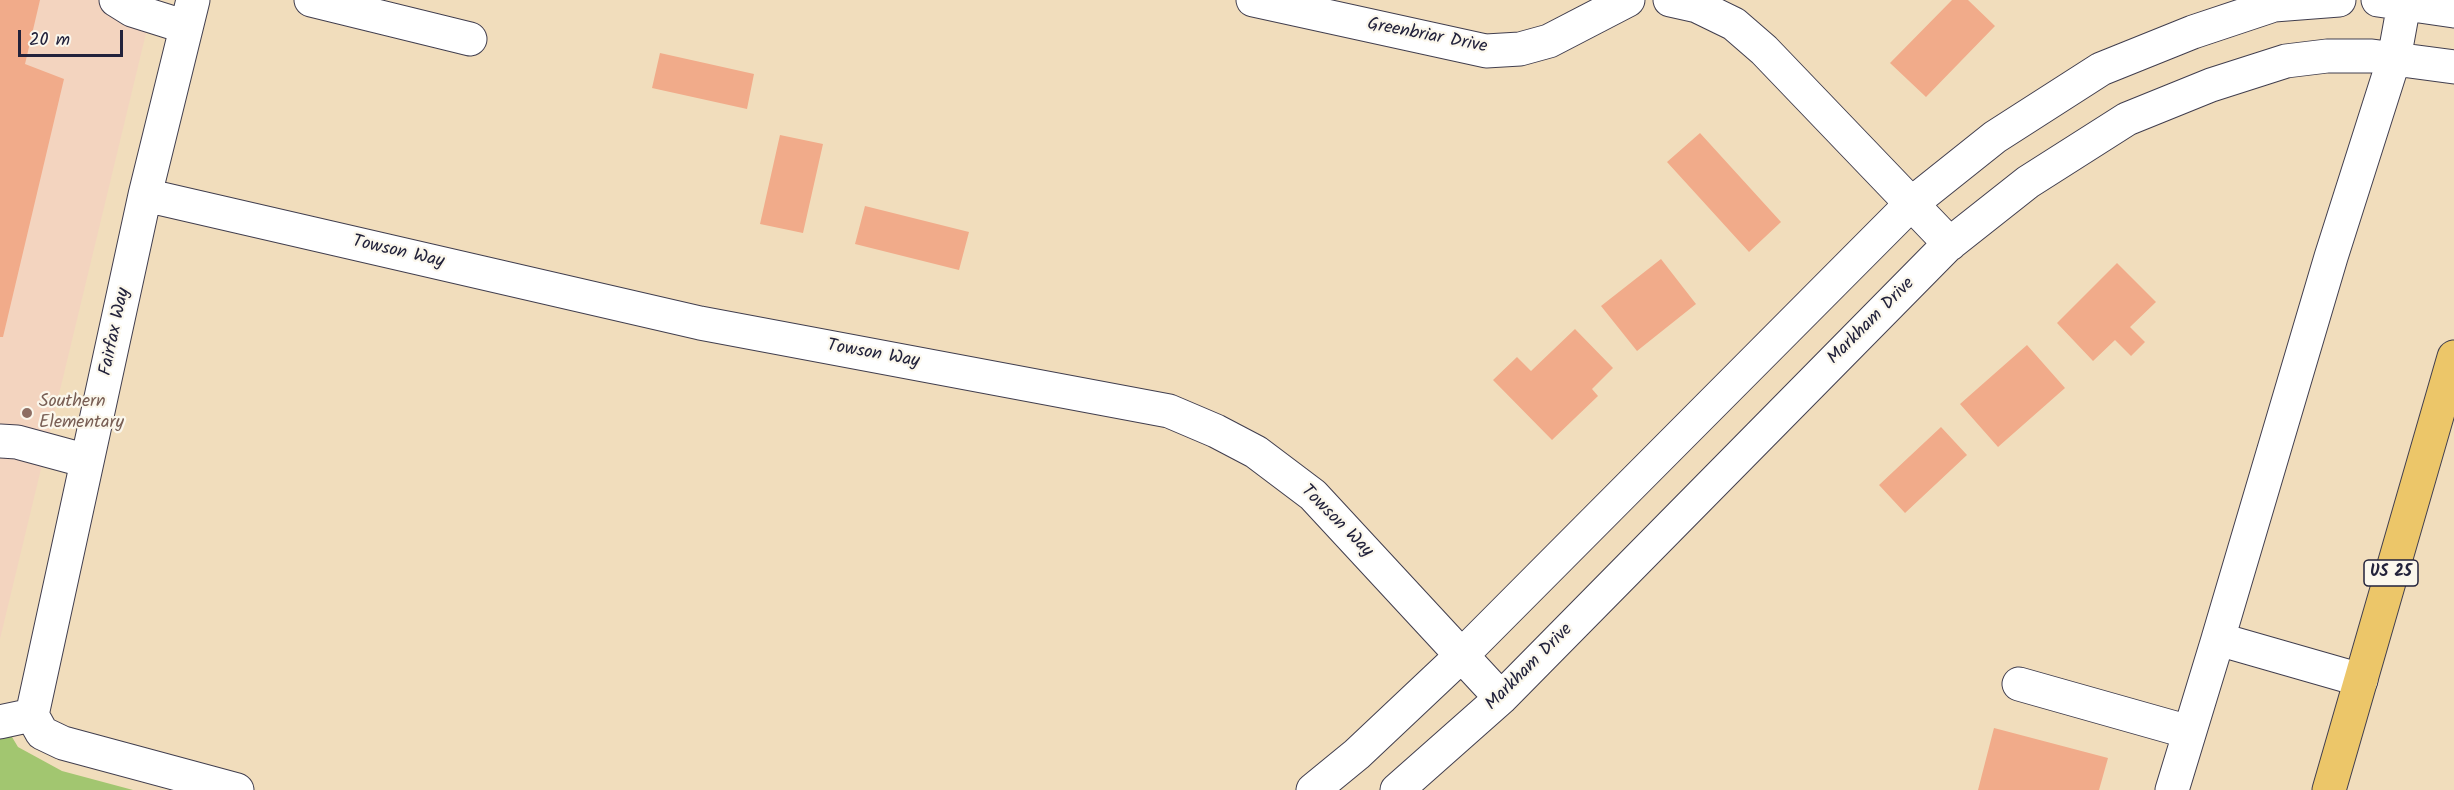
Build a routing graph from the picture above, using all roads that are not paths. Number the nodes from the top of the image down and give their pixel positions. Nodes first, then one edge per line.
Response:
1 (116, 0) edge
2 (311, 0) edge
3 (1253, 0) edge
4 (1628, 0) edge
5 (1670, 0) edge
6 (2339, 0) edge
7 (2391, 2) edge
8 (2454, 11) edge
9 (190, 14) edge
10 (470, 39) dead end
11 (2394, 59) junction
12 (2454, 67) edge
13 (145, 195) junction
14 (1911, 204) junction
15 (1950, 244) junction
16 (2454, 357) edge
17 (0, 441) edge
18 (87, 461) junction
19 (2218, 639) junction
20 (1462, 656) junction
21 (2361, 680) junction
22 (2019, 684) dead end
23 (1501, 698) junction
24 (0, 722) edge
25 (37, 724) junction
26 (2189, 732) junction
27 (237, 790) edge
28 (1313, 790) edge
29 (1397, 790) edge
30 (2172, 790) edge
31 (2329, 790) edge

1 - 9 street
2 - 10 street
3 - 4 street, Greenbriar Drive
5 - 14 street
6 - 14 street
7 - 8 street
7 - 11 street
9 - 13 street, Fairfax Way
11 - 12 street, Markham Drive
11 - 15 street, Markham Drive
11 - 19 street
13 - 18 street, Fairfax Way
13 - 20 street, Towson Way
14 - 15 street
14 - 20 street
15 - 23 street, Markham Drive
16 - 21 main road, US 25
17 - 18 street
18 - 25 street, Fairfax Way
19 - 21 street
19 - 26 street
20 - 23 street, Towson Way
20 - 28 street
21 - 31 main road, US 25
22 - 26 street
23 - 29 street, Markham Drive
24 - 25 street
25 - 27 street
26 - 30 street

